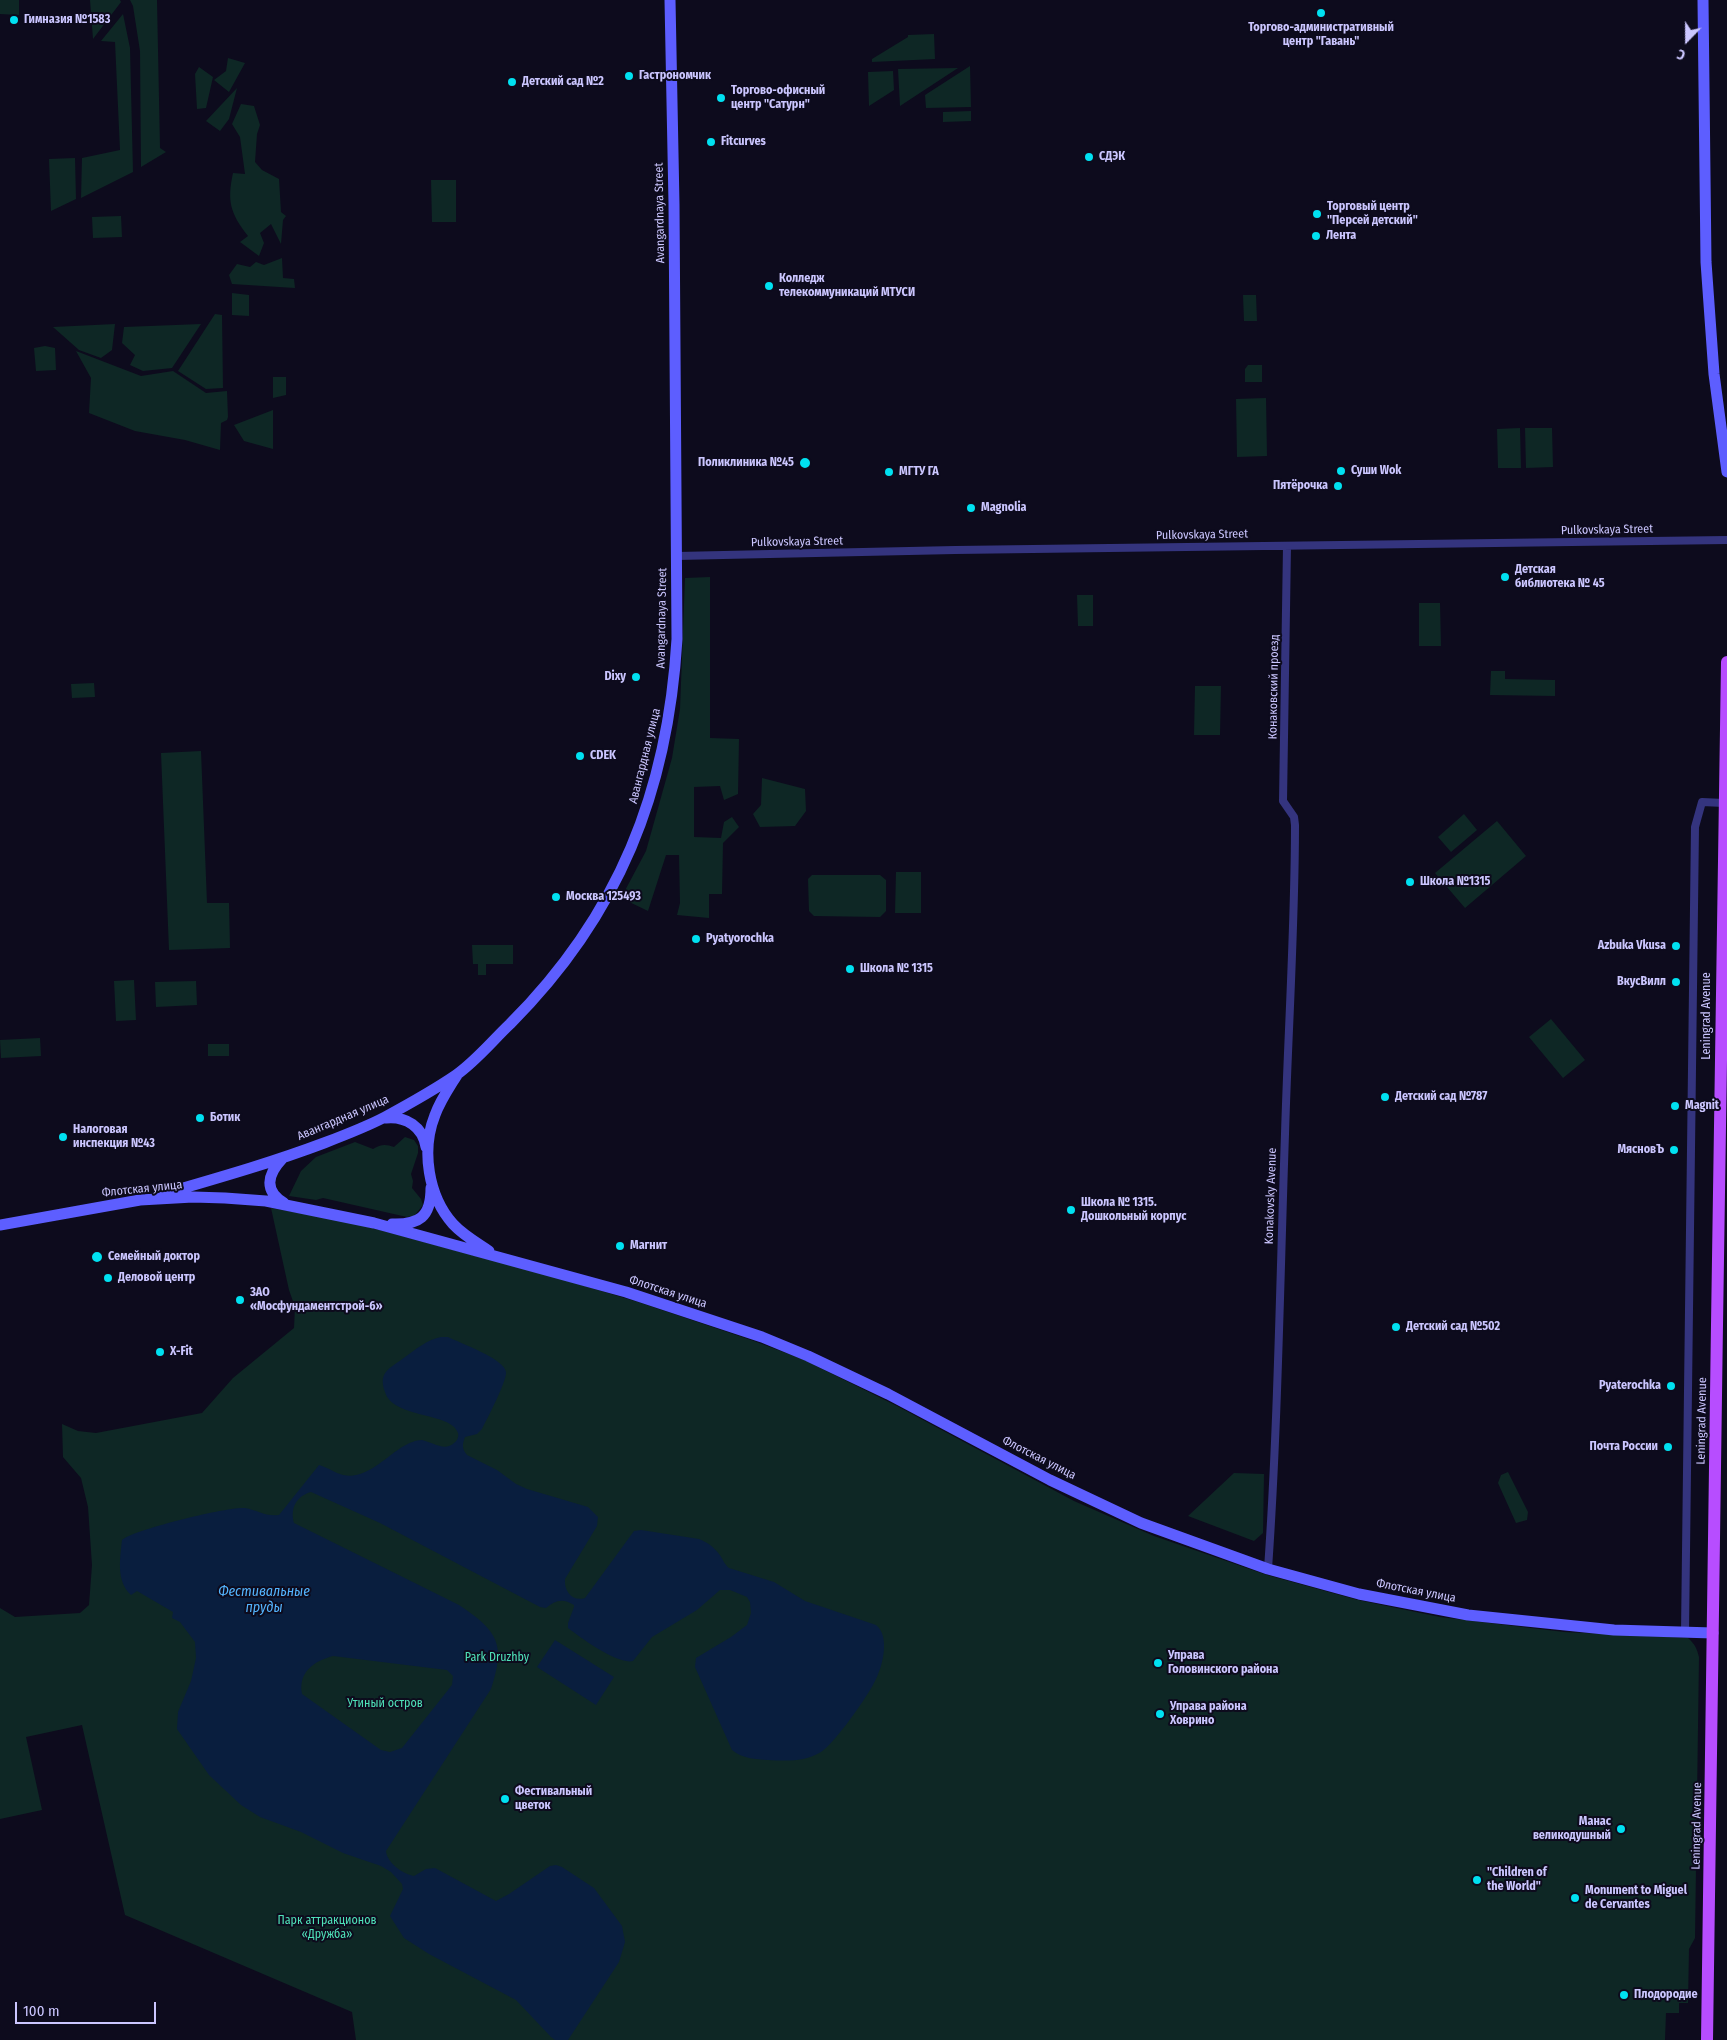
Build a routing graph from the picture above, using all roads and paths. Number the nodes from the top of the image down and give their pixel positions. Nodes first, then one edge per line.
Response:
1 (670, 0) edge
2 (1703, 0) edge
3 (1727, 472) edge
4 (1727, 540) edge
5 (1287, 546) junction
6 (677, 556) junction
7 (1727, 662) edge
8 (1724, 803) junction
9 (458, 1074) junction
10 (384, 1118) junction
11 (428, 1155) junction
12 (282, 1158) junction
13 (431, 1184) junction
14 (140, 1200) junction
15 (288, 1205) junction
16 (374, 1223) junction
17 (0, 1225) edge
18 (496, 1255) junction
19 (1268, 1569) junction
20 (1685, 1632) junction
21 (1713, 1633) junction
22 (1707, 2040) edge

1 - 6 main road
2 - 3 main road
4 - 5 street, Pulkovskaya Street
5 - 6 street, Pulkovskaya Street
5 - 19 street, Konakovsky Avenue
6 - 9 main road, Avangardnaya Street
7 - 8 main road, Leningrad Avenue
8 - 20 street, Leningrad Avenue
8 - 21 main road, Leningrad Avenue
9 - 10 main road, Авангардная улица
9 - 11 main road
10 - 11 main road
10 - 12 main road, Авангардная улица
11 - 13 main road
12 - 14 main road, Авангардная улица
12 - 15 main road
13 - 16 main road, Флотская улица
13 - 18 main road
14 - 15 main road, Флотская улица
14 - 17 main road, Флотская улица
15 - 16 main road, Флотская улица
16 - 18 main road, Флотская улица
18 - 19 main road, Флотская улица
19 - 20 main road, Флотская улица
20 - 21 main road, Флотская улица
21 - 22 main road, Leningrad Avenue

